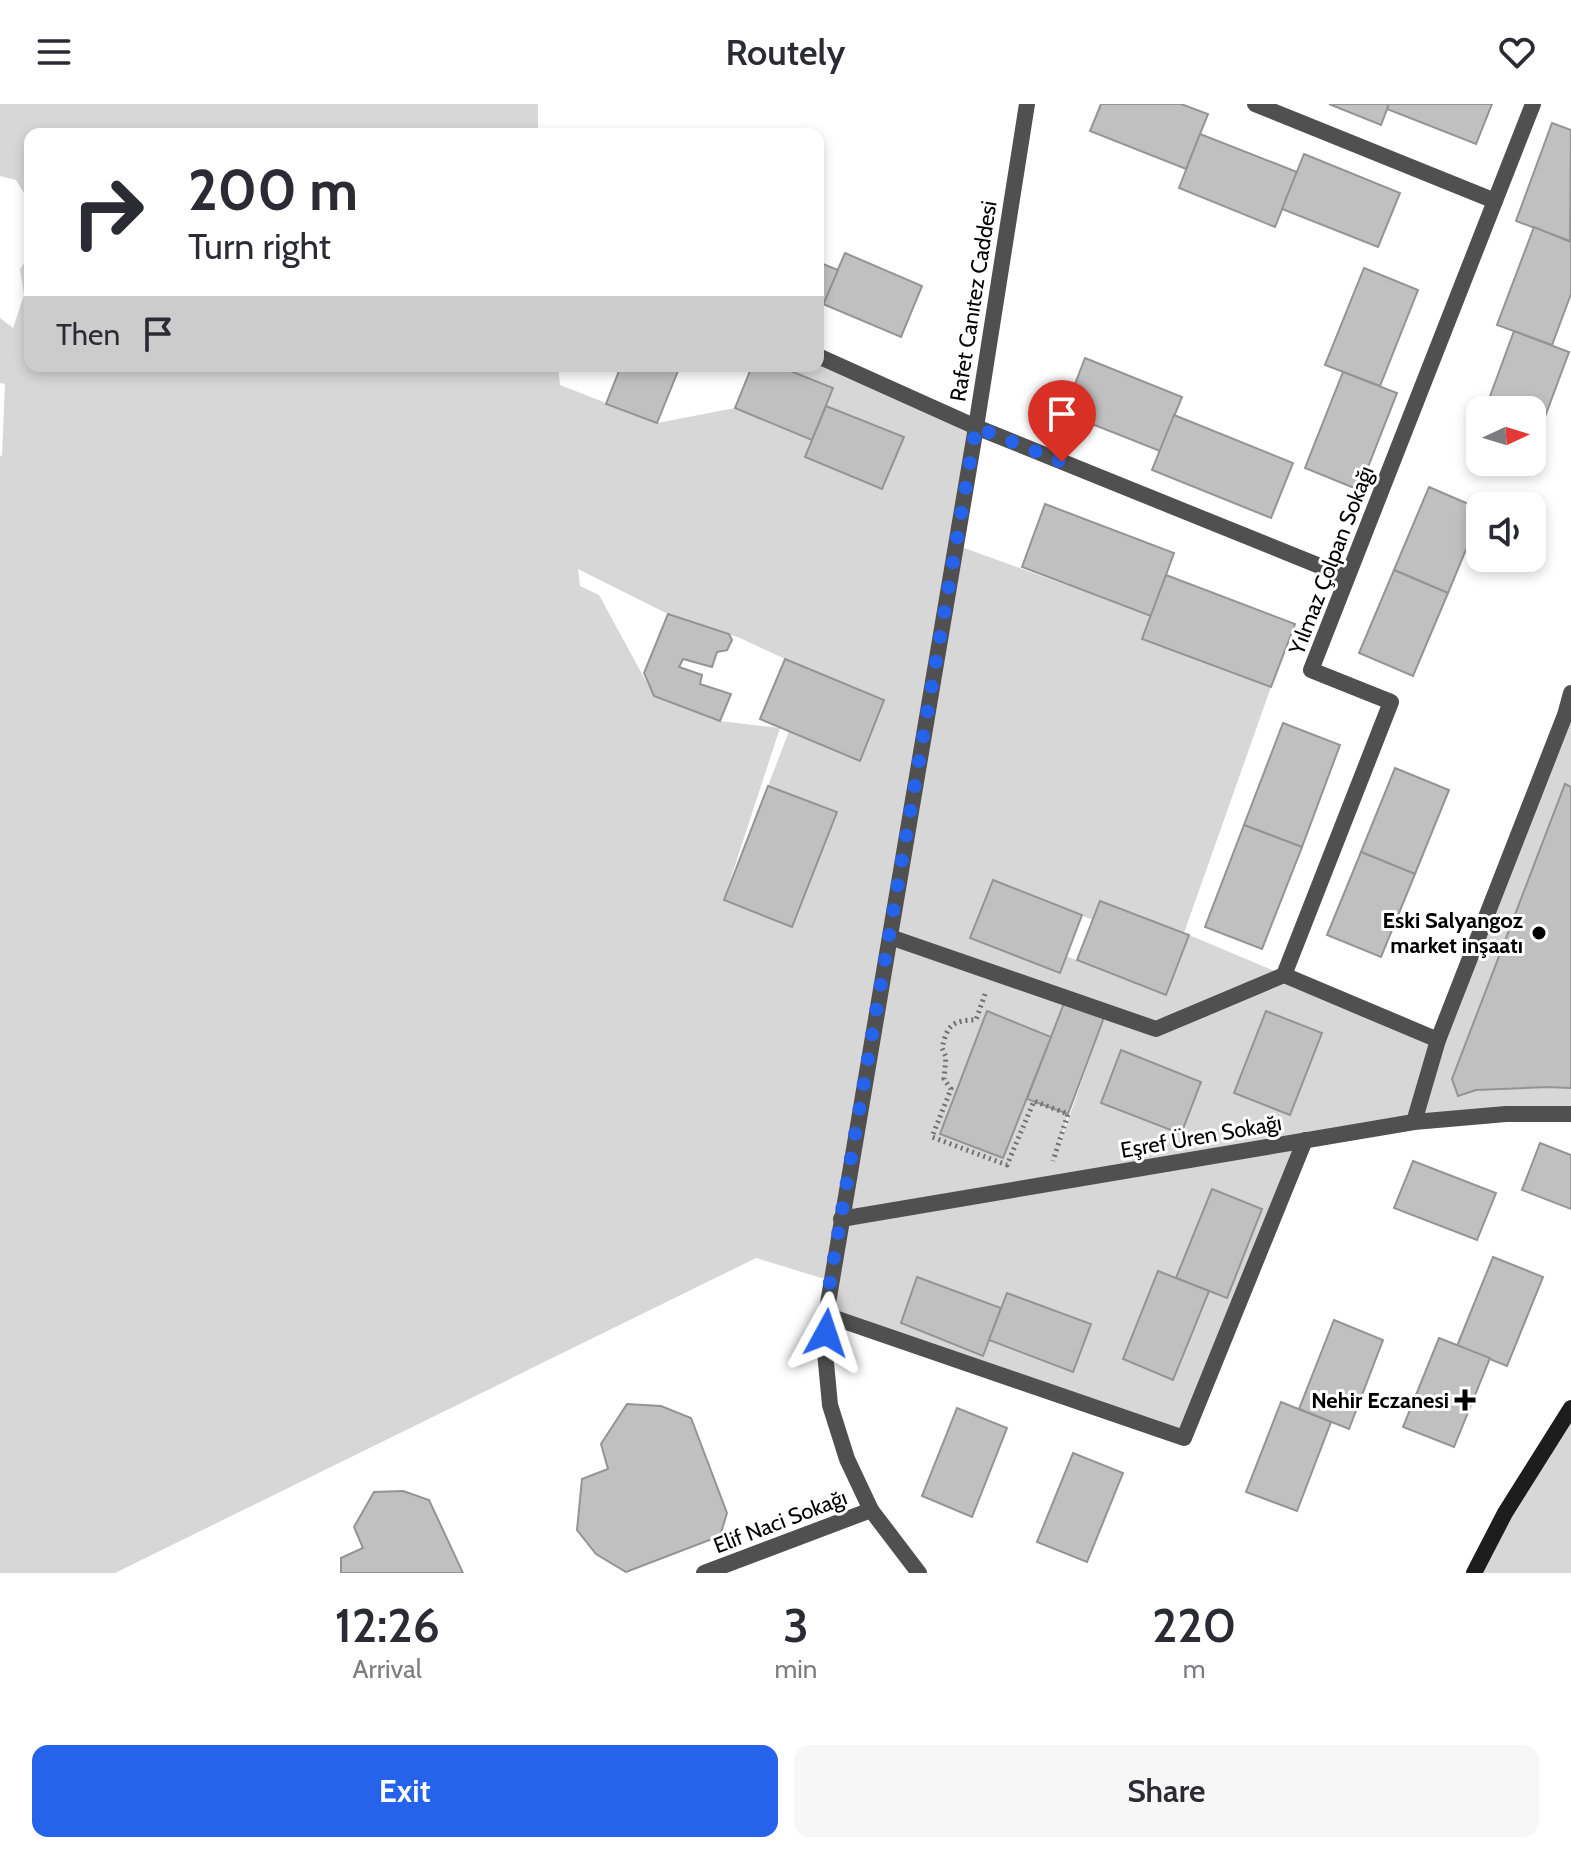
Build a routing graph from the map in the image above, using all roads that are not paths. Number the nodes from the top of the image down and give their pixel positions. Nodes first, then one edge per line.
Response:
1 (1027, 104) edge
2 (1255, 104) edge
3 (1533, 104) edge
4 (1495, 201) junction
5 (824, 359) edge
6 (976, 427) junction
7 (1347, 577) junction
8 (1571, 693) edge
9 (890, 937) junction
10 (1284, 975) junction
11 (1438, 1040) junction
12 (1571, 1114) edge
13 (1414, 1122) junction
14 (1305, 1140) junction
15 (841, 1219) junction
16 (826, 1315) junction
17 (1571, 1408) edge
18 (871, 1510) junction
19 (704, 1573) edge
20 (919, 1573) edge
21 (1474, 1573) edge

1 - 6 street, Rafet Canıtez Caddesi
2 - 4 street
3 - 4 street, Yılmaz Çolpan Sokağı
4 - 7 street, Yılmaz Çolpan Sokağı
5 - 6 street
6 - 7 street
6 - 9 street, Rafet Canıtez Caddesi
7 - 10 street, Yılmaz Çolpan Sokağı
8 - 11 street
9 - 10 street
9 - 15 street, Rafet Canıtez Caddesi
10 - 11 street
11 - 13 street
12 - 13 street, Eşref Üren Sokağı
13 - 14 street, Eşref Üren Sokağı
14 - 15 street, Eşref Üren Sokağı
14 - 16 street
15 - 16 street, Rafet Canıtez Caddesi
16 - 18 street, Rafet Canıtez Caddesi
17 - 21 main road
18 - 19 street, Elif Naci Sokağı
18 - 20 street, Rafet Canıtez Caddesi

